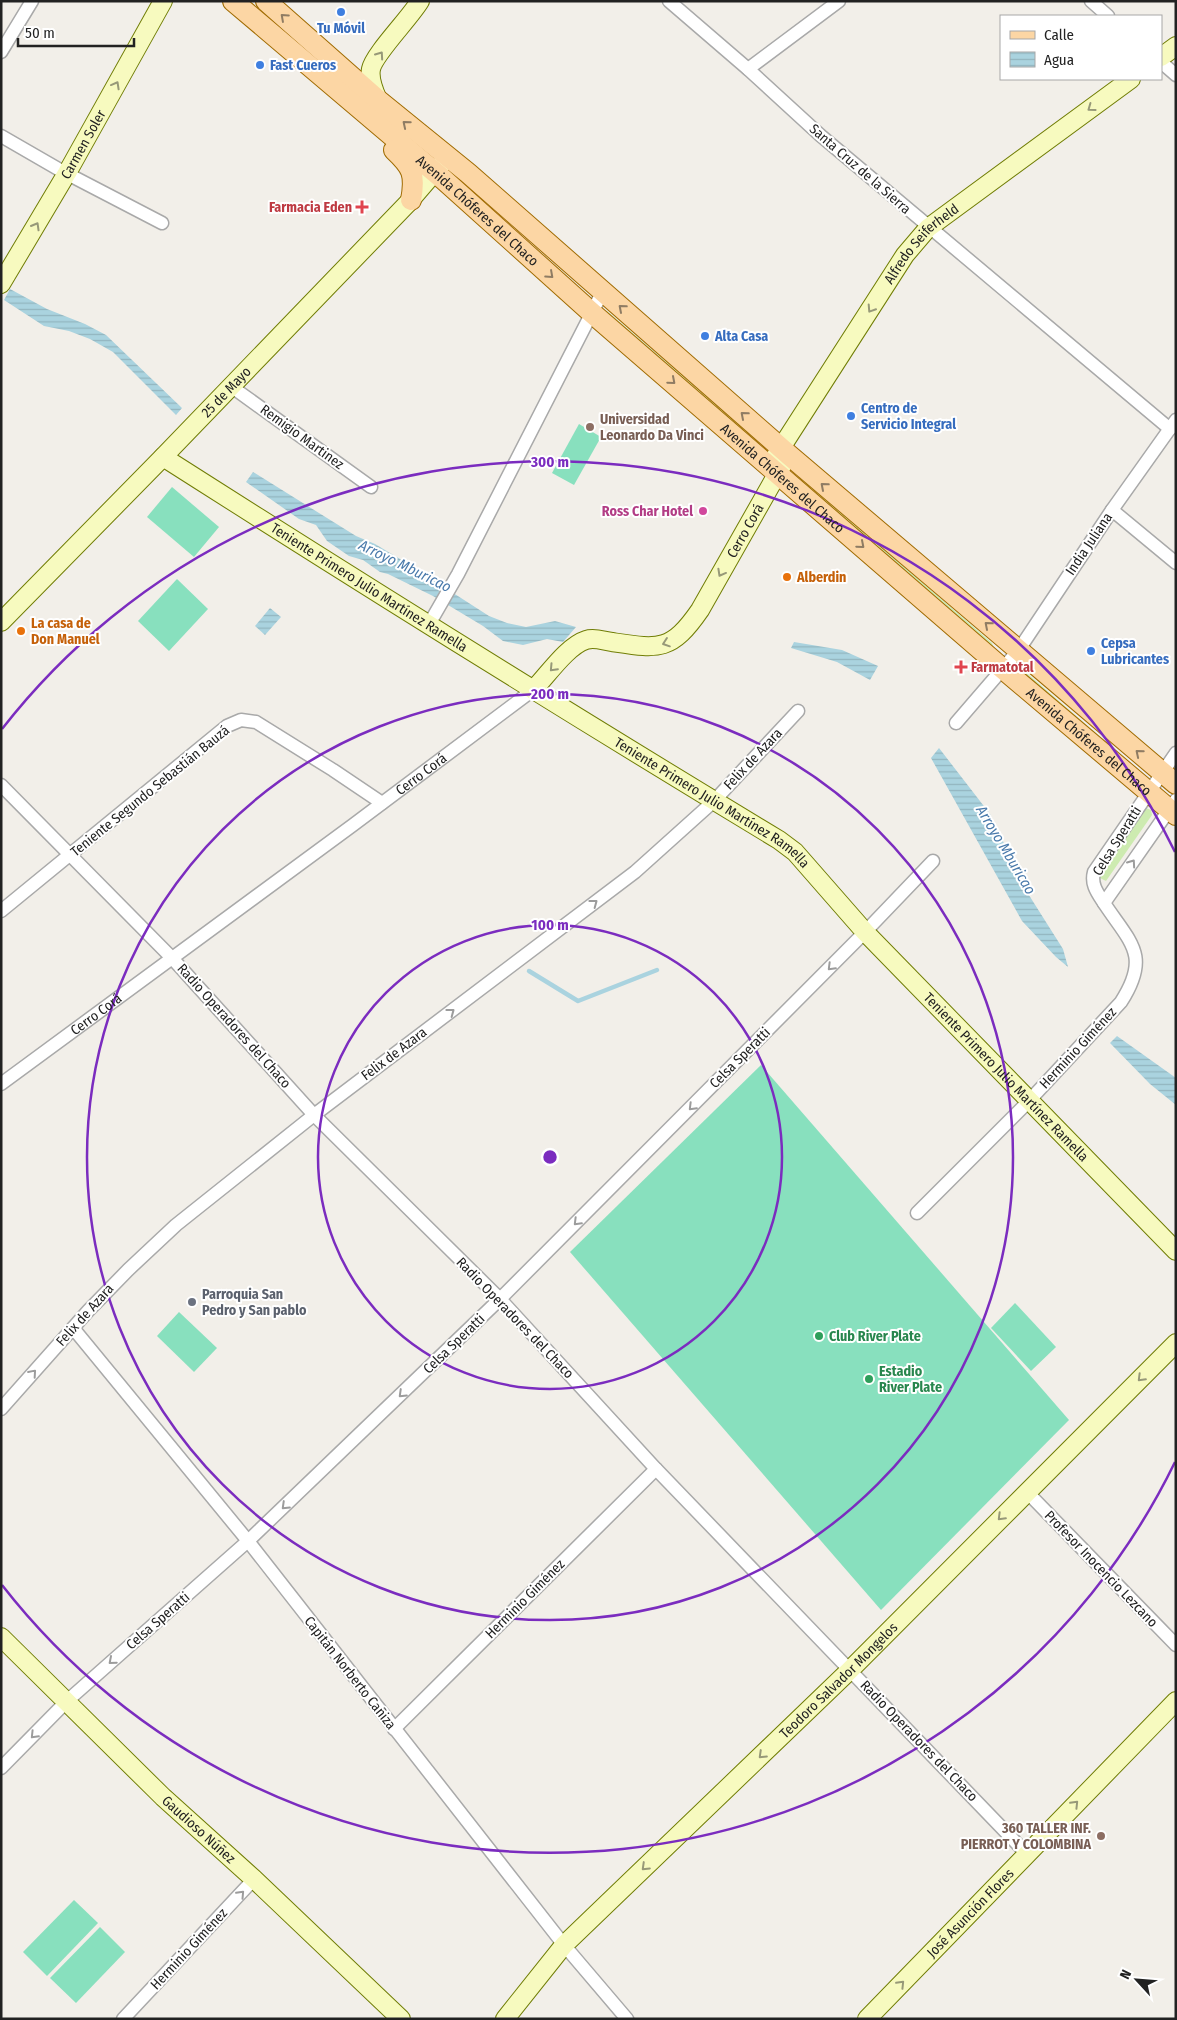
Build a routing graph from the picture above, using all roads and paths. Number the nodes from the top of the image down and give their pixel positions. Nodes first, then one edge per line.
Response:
1 (32, 1) edge
2 (163, 1) edge
3 (233, 1) edge
4 (266, 1) edge
5 (420, 1) edge
6 (669, 1) edge
7 (839, 1) edge
8 (1091, 1) edge
9 (1107, 15) edge
10 (1176, 46) edge
11 (1, 52) edge
12 (1162, 56) edge
13 (1162, 63) edge
14 (748, 69) junction
15 (1176, 75) edge
16 (1130, 80) edge
17 (338, 89) junction
18 (378, 100) junction
19 (1, 136) edge
20 (425, 151) junction
21 (438, 172) junction
22 (67, 173) junction
23 (411, 200) junction
24 (162, 223) dead end
25 (928, 228) junction
26 (1, 284) edge
27 (603, 292) junction
28 (592, 313) junction
29 (232, 386) junction
30 (1173, 425) edge
31 (163, 457) junction
32 (779, 460) junction
33 (372, 487) dead end
34 (1112, 510) junction
35 (1176, 563) edge
36 (1, 622) edge
37 (428, 626) junction
38 (1018, 651) junction
39 (1003, 669) junction
40 (533, 690) junction
41 (798, 711) dead end
42 (956, 723) dead end
43 (1176, 752) edge
44 (1169, 778) edge
45 (1, 785) edge
46 (1148, 792) junction
47 (714, 801) junction
48 (382, 803) junction
49 (1174, 808) edge
50 (70, 855) junction
51 (933, 861) dead end
52 (1092, 880) joint
53 (1104, 903) junction
54 (1, 911) edge
55 (865, 932) junction
56 (172, 958) junction
57 (1, 1084) edge
58 (1028, 1102) junction
59 (314, 1115) junction
60 (917, 1213) dead end
61 (1176, 1251) edge
62 (500, 1299) junction
63 (73, 1328) junction
64 (1176, 1343) edge
65 (1, 1409) edge
66 (656, 1469) junction
67 (1027, 1492) junction
68 (248, 1541) junction
69 (1, 1637) edge
70 (1176, 1645) edge
71 (850, 1670) junction
72 (1176, 1700) edge
73 (67, 1701) junction
74 (394, 1729) junction
75 (1, 1768) edge
76 (1027, 1854) junction
77 (254, 1879) junction
78 (564, 1945) junction
79 (123, 2019) edge
80 (401, 2019) edge
81 (505, 2019) edge
82 (627, 2019) edge
83 (867, 2019) edge

1 - 11 street
22 -> 2 street, Carmen Soler
3 - 17 main road, Avenida Chóferes del Chaco
18 -> 4 main road, Avenida Chóferes del Chaco
18 -> 5 street
6 - 14 street, Santa Cruz de la Sierra
7 - 14 street
8 - 9 street
10 - 12 street
13 - 15 street
14 - 25 street, Santa Cruz de la Sierra
16 -> 25 street, Alfredo Seiferheld
17 - 20 main road, Avenida Chóferes del Chaco
17 - 23 main road
20 -> 18 main road, Avenida Chóferes del Chaco
19 - 22 street
20 - 21 main road, Avenida Chóferes del Chaco
21 - 23 street, 25 de Mayo
21 - 27 main road, Avenida Chóferes del Chaco
21 -> 28 main road, Avenida Chóferes del Chaco
22 - 24 street
26 -> 22 street, Carmen Soler
23 - 29 street, 25 de Mayo
25 - 30 street, Santa Cruz de la Sierra
25 -> 32 street, Alfredo Seiferheld
27 - 28 street
32 -> 27 main road, Avenida Chóferes del Chaco
28 -> 32 main road, Avenida Chóferes del Chaco
28 - 37 street
29 - 31 street, 25 de Mayo
29 - 33 street, Remigio Martinez
30 - 34 street, India Juliana
31 - 36 street, 25 de Mayo
31 - 37 street, Teniente Primero Julio Martínez Ramella
38 -> 32 main road, Avenida Chóferes del Chaco
32 -> 39 main road, Avenida Chóferes del Chaco
32 -> 40 street, Cerro Corá
34 - 35 street
34 - 38 street, India Juliana
37 - 40 street, Teniente Primero Julio Martínez Ramella
38 - 39 street, India Juliana
44 -> 38 main road, Avenida Chóferes del Chaco
39 - 42 street
39 - 46 main road, Avenida Chóferes del Chaco
40 - 47 street, Teniente Primero Julio Martínez Ramella
40 - 48 street, Cerro Corá
41 - 47 street, Felix de Azara
43 - 44 street, Celsa Speratti
44 - 46 street, Celsa Speratti
45 - 50 street, Radio Operadores del Chaco
46 - 49 main road, Avenida Chóferes del Chaco
46 - 52 street, Celsa Speratti
47 - 55 street, Teniente Primero Julio Martínez Ramella
59 -> 47 street, Felix de Azara
48 - 50 street, Teniente Segundo Sebastián Bauzá
48 - 56 street, Cerro Corá
53 -> 49 street, Celsa Speratti
50 - 54 street, Teniente Segundo Sebastián Bauzá
50 - 56 street, Radio Operadores del Chaco
51 - 55 street, Celsa Speratti
52 - 53 street, Herminio Giménez
53 - 58 street, Herminio Giménez
55 - 58 street, Teniente Primero Julio Martínez Ramella
55 -> 62 street, Celsa Speratti
56 - 57 street, Cerro Corá
56 - 59 street, Radio Operadores del Chaco
58 - 60 street, Herminio Giménez
58 - 61 street, Teniente Primero Julio Martínez Ramella
59 - 62 street, Radio Operadores del Chaco
59 - 63 street, Felix de Azara
62 - 66 street, Radio Operadores del Chaco
62 -> 68 street, Celsa Speratti
65 -> 63 street, Felix de Azara
63 - 68 street, Capitán Norberto Cañiza
64 -> 67 street, Teodoro Salvador Mongelos
66 - 71 street, Radio Operadores del Chaco
66 - 74 street, Herminio Giménez
67 - 70 street, Profesor Inocencio Lezcano
67 -> 71 street, Teodoro Salvador Mongelos
68 -> 73 street, Celsa Speratti
68 - 74 street, Capitán Norberto Cañiza
69 - 73 street, Gaudioso Núñez
71 - 76 street, Radio Operadores del Chaco
71 -> 78 street, Teodoro Salvador Mongelos
76 -> 72 street, José Asunción Flores
73 -> 75 street, Celsa Speratti
73 - 77 street, Gaudioso Núñez
74 - 78 street, Capitán Norberto Cañiza
83 -> 76 street, José Asunción Flores
79 -> 77 street, Herminio Giménez
77 - 80 street, Gaudioso Núñez
78 - 81 street, Teodoro Salvador Mongelos
78 - 82 street, Capitán Norberto Cañiza

